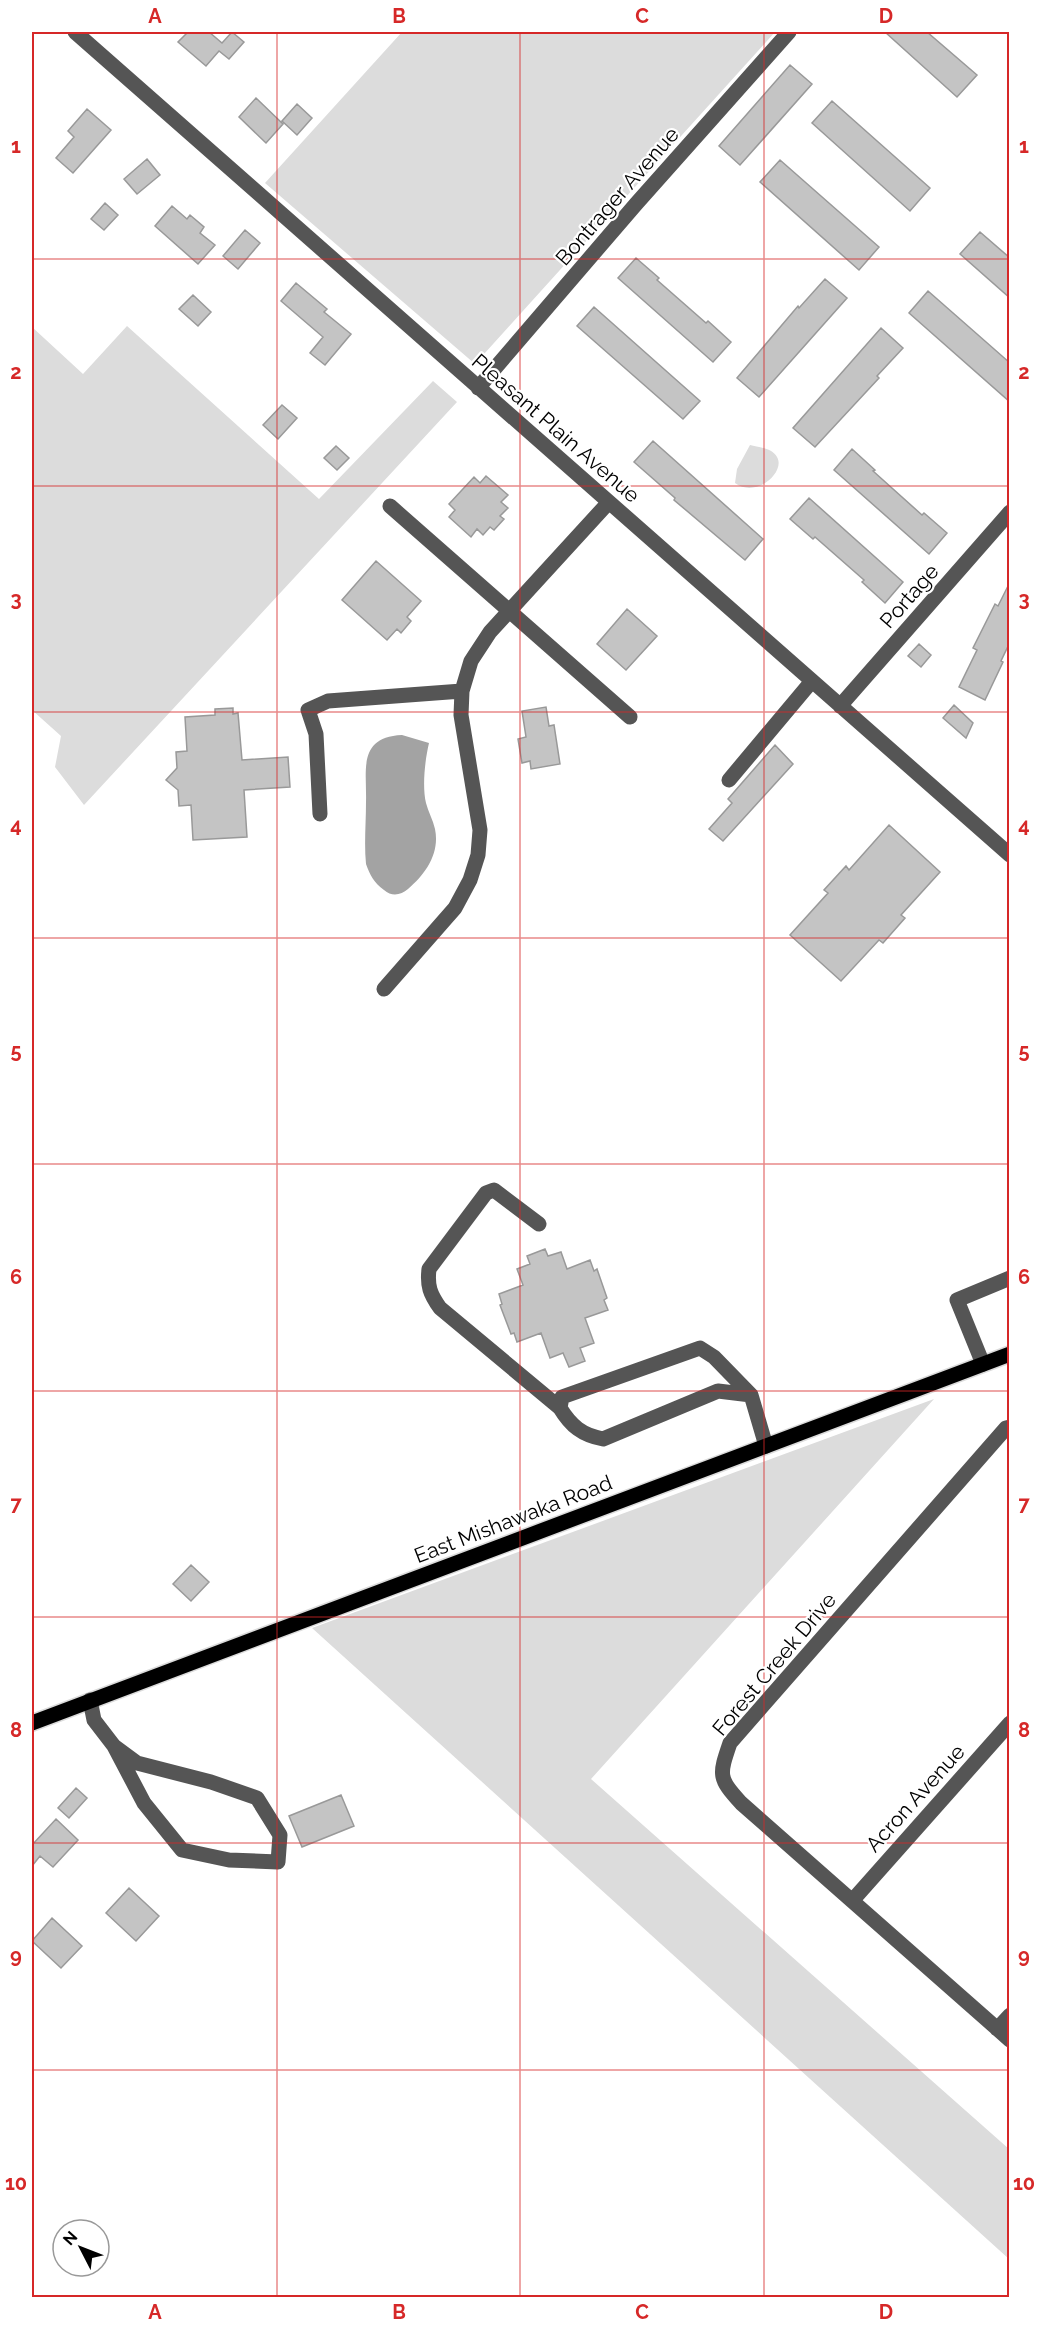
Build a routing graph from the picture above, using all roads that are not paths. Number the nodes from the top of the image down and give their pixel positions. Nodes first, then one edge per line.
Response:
1 (75, 32) edge
2 (789, 32) edge
3 (478, 388) junction
4 (609, 502) junction
5 (390, 506) dead end
6 (1010, 512) edge
7 (508, 612) junction
8 (813, 681) junction
9 (462, 691) junction
10 (840, 706) junction
11 (630, 717) dead end
12 (729, 780) dead end
13 (320, 814) dead end
14 (1010, 855) edge
15 (384, 988) dead end
16 (539, 1224) dead end
17 (1010, 1278) edge
18 (1010, 1354) edge
19 (983, 1364) junction
20 (751, 1395) junction
21 (560, 1408) junction
22 (1010, 1426) edge
23 (766, 1446) junction
24 (90, 1701) junction
25 (32, 1722) edge
26 (1010, 1723) edge
27 (114, 1746) junction
28 (852, 1901) junction
29 (1010, 2015) edge
30 (997, 2029) junction
31 (1010, 2040) edge

1 - 3 street, Pleasant Plain Avenue
2 - 3 street, Bontrager Avenue
3 - 4 street, Pleasant Plain Avenue
4 - 7 street
4 - 8 street, Pleasant Plain Avenue
5 - 7 street
6 - 10 street, Portage
7 - 9 street
7 - 11 street
8 - 10 street, Pleasant Plain Avenue
8 - 12 street
9 - 13 street
9 - 15 street
10 - 14 street, Pleasant Plain Avenue
16 - 21 street
17 - 19 street
18 - 19 main road, East Mishawaka Road
19 - 23 main road, East Mishawaka Road
20 - 21 street
20 - 21 street
20 - 23 street
22 - 28 street, Forest Creek Drive
23 - 24 main road, East Mishawaka Road
24 - 25 main road, East Mishawaka Road
24 - 27 street
26 - 28 street, Acron Avenue
27 - 27 street
28 - 30 street, Forest Creek Drive
29 - 30 street
30 - 31 street, Forest Creek Drive

